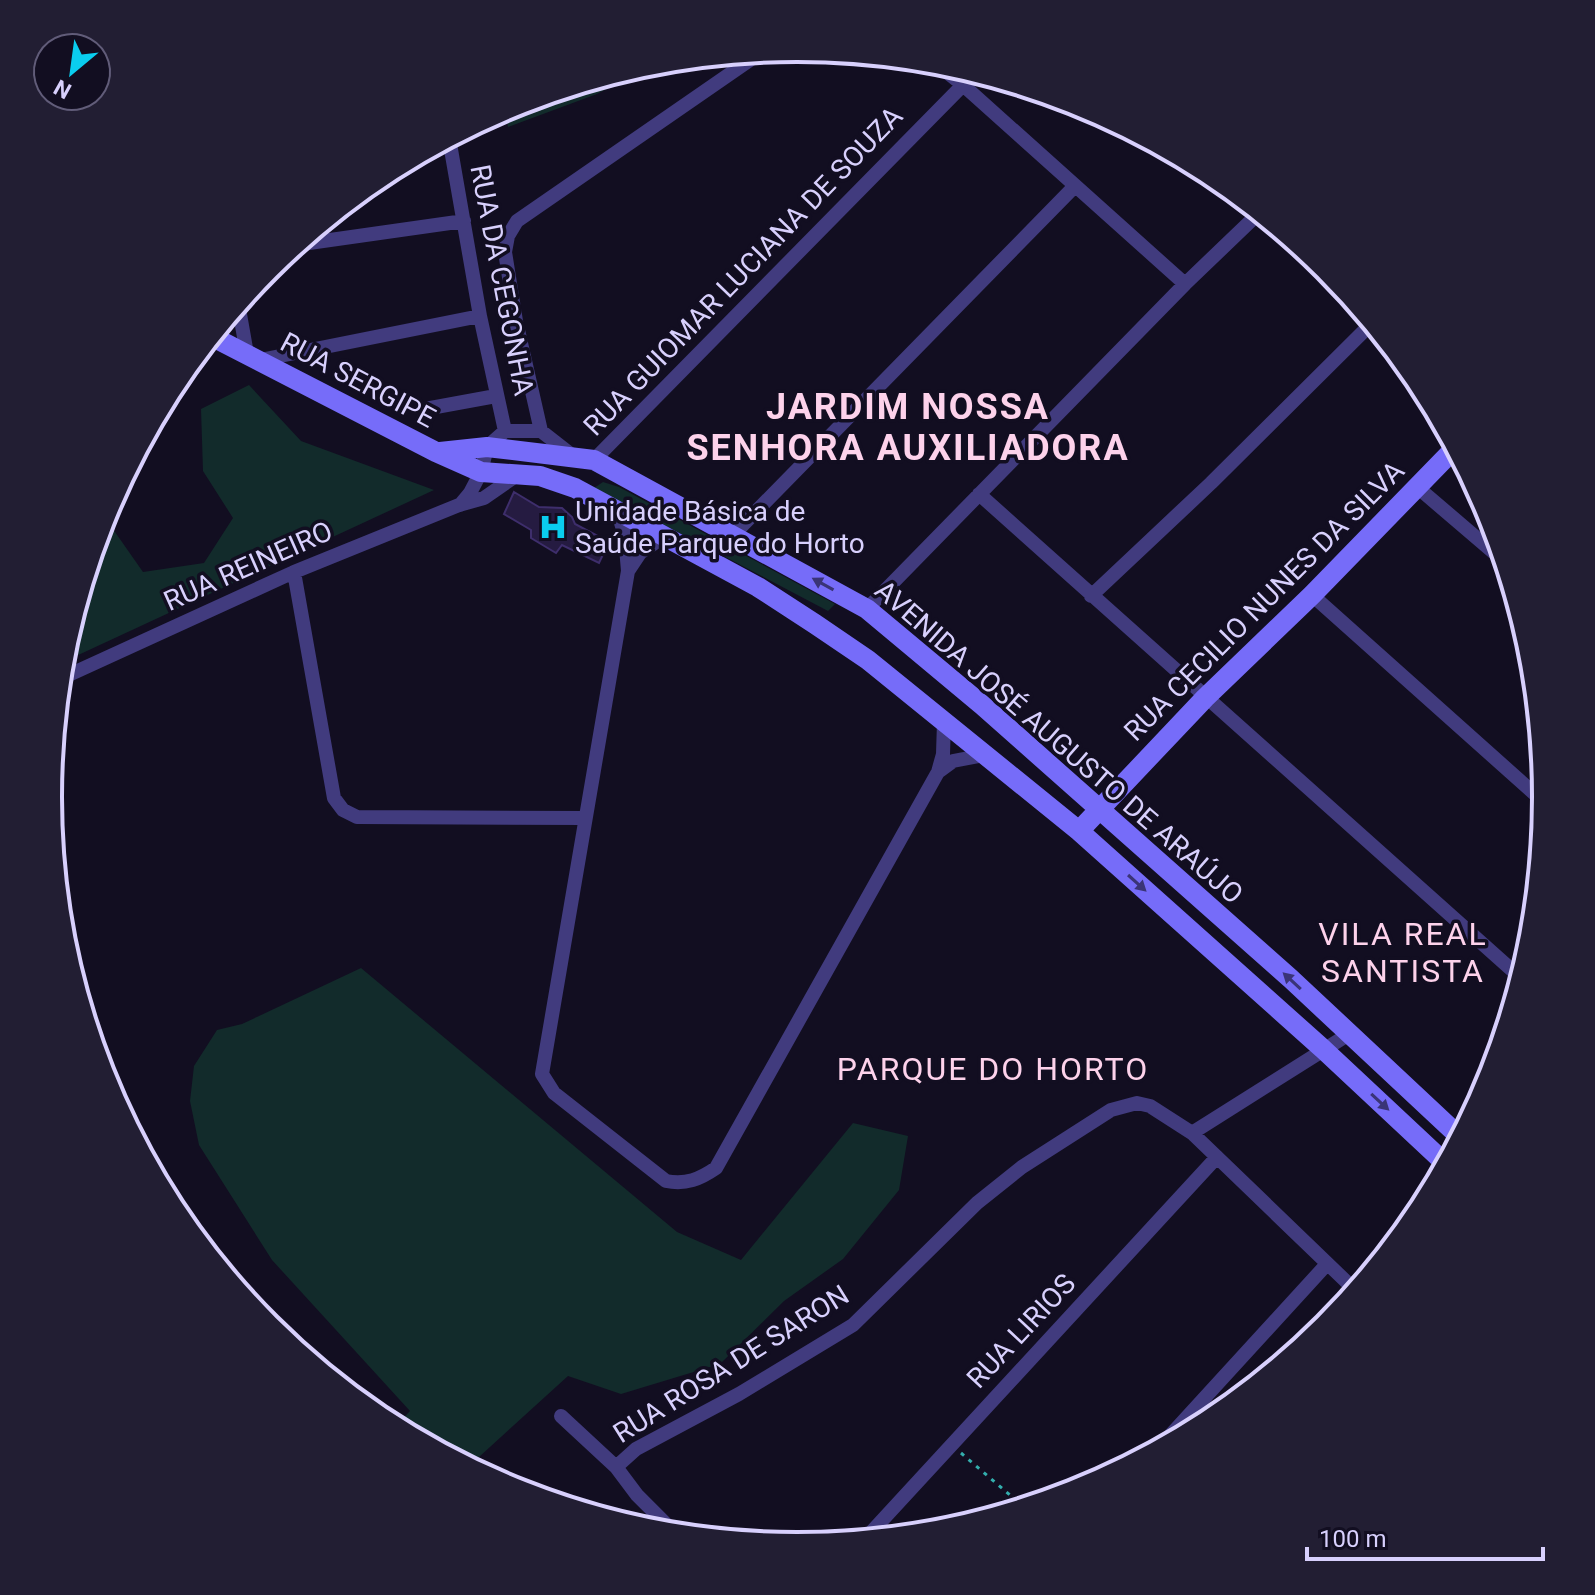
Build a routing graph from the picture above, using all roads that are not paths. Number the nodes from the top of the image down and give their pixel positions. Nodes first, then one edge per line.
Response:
1 (744, 64) edge
2 (956, 80) edge
3 (963, 85) junction
4 (451, 149) edge
5 (1074, 187) junction
6 (1252, 220) edge
7 (464, 221) junction
8 (317, 242) edge
9 (1185, 284) junction
10 (480, 316) junction
11 (242, 317) edge
12 (1365, 330) edge
13 (221, 341) edge
14 (254, 357) junction
15 (496, 396) junction
16 (425, 409) dead end
17 (505, 431) junction
18 (541, 431) junction
19 (487, 447) junction
20 (436, 452) junction
21 (1448, 455) edge
22 (573, 456) junction
23 (594, 460) junction
24 (481, 472) junction
25 (520, 473) junction
26 (1416, 486) junction
27 (979, 494) junction
28 (459, 505) junction
29 (617, 510) junction
30 (733, 535) junction
31 (665, 536) junction
32 (1489, 549) edge
33 (628, 571) junction
34 (294, 572) junction
35 (1312, 595) junction
36 (1091, 596) junction
37 (867, 609) junction
38 (73, 673) edge
39 (1205, 698) junction
40 (944, 722) junction
41 (984, 755) junction
42 (938, 772) junction
43 (1533, 792) edge
44 (1099, 810) junction
45 (585, 818) junction
46 (1081, 828) junction
47 (1512, 970) edge
48 (1349, 1034) junction
49 (1323, 1049) junction
50 (1453, 1130) edge
51 (1192, 1133) junction
52 (1217, 1157) junction
53 (1438, 1157) edge
54 (1327, 1264) junction
55 (1348, 1284) edge
56 (561, 1416) dead end
57 (1180, 1425) edge
58 (616, 1467) junction
59 (658, 1520) edge
60 (875, 1529) edge

1 - 18 street
2 - 3 street
3 - 5 street
3 - 23 street, RUA GUIOMAR LUCIANA DE SOUZA
4 - 7 street, RUA DA CEGONHA
5 - 9 street
5 - 30 street
6 - 9 street
7 - 8 street
7 - 10 street, RUA DA CEGONHA
9 - 27 street
10 - 14 street
10 - 15 street, RUA DA CEGONHA
11 - 14 street
12 - 36 street
13 - 14 street, RUA SERGIPE
14 - 20 street, RUA SERGIPE
15 - 16 street
15 - 17 street, RUA DA CEGONHA
17 - 18 street
17 - 19 street
18 - 22 street
19 - 20 street, AVENIDA JOSÉ AUGUSTO DE ARAÚJO
19 - 22 street, AVENIDA JOSÉ AUGUSTO DE ARAÚJO
19 - 24 street
20 - 24 street, AVENIDA JOSÉ AUGUSTO DE ARAÚJO
21 - 26 street, RUA CECILIO NUNES DA SILVA
22 - 23 street, AVENIDA JOSÉ AUGUSTO DE ARAÚJO
23 - 30 street, AVENIDA JOSÉ AUGUSTO DE ARAÚJO
24 - 25 street, AVENIDA JOSÉ AUGUSTO DE ARAÚJO
24 - 28 street
25 - 28 street, RUA REINEIRO
25 - 29 street, AVENIDA JOSÉ AUGUSTO DE ARAÚJO
26 - 32 street
26 - 35 street, RUA CECILIO NUNES DA SILVA
27 - 36 street
27 - 37 street
28 - 34 street, RUA REINEIRO
29 - 31 street, AVENIDA JOSÉ AUGUSTO DE ARAÚJO
29 - 33 street
37 -> 30 street, AVENIDA JOSÉ AUGUSTO DE ARAÚJO
31 - 33 street
31 - 40 street, AVENIDA JOSÉ AUGUSTO DE ARAÚJO
33 - 45 street
34 - 38 street, RUA REINEIRO
34 - 45 street
35 - 39 street, RUA CECILIO NUNES DA SILVA
35 - 43 street
36 - 39 street
37 - 44 street, AVENIDA JOSÉ AUGUSTO DE ARAÚJO
39 - 44 street, RUA CECILIO NUNES DA SILVA
39 - 47 street
40 - 41 street, AVENIDA JOSÉ AUGUSTO DE ARAÚJO
40 - 42 street
41 - 42 street
41 - 46 street, AVENIDA JOSÉ AUGUSTO DE ARAÚJO
42 - 45 street
44 - 46 street, RUA CECILIO NUNES DA SILVA
48 -> 44 street, AVENIDA JOSÉ AUGUSTO DE ARAÚJO
46 -> 49 street, AVENIDA JOSÉ AUGUSTO DE ARAÚJO
48 - 49 street
48 - 50 street, AVENIDA JOSÉ AUGUSTO DE ARAÚJO
49 - 51 street
49 -> 53 street, AVENIDA JOSÉ AUGUSTO DE ARAÚJO
51 - 52 street
51 - 58 street, RUA ROSA DE SARON
52 - 54 street
52 - 60 street, RUA LIRIOS
54 - 55 street
54 - 57 street
56 - 58 street
58 - 59 street

